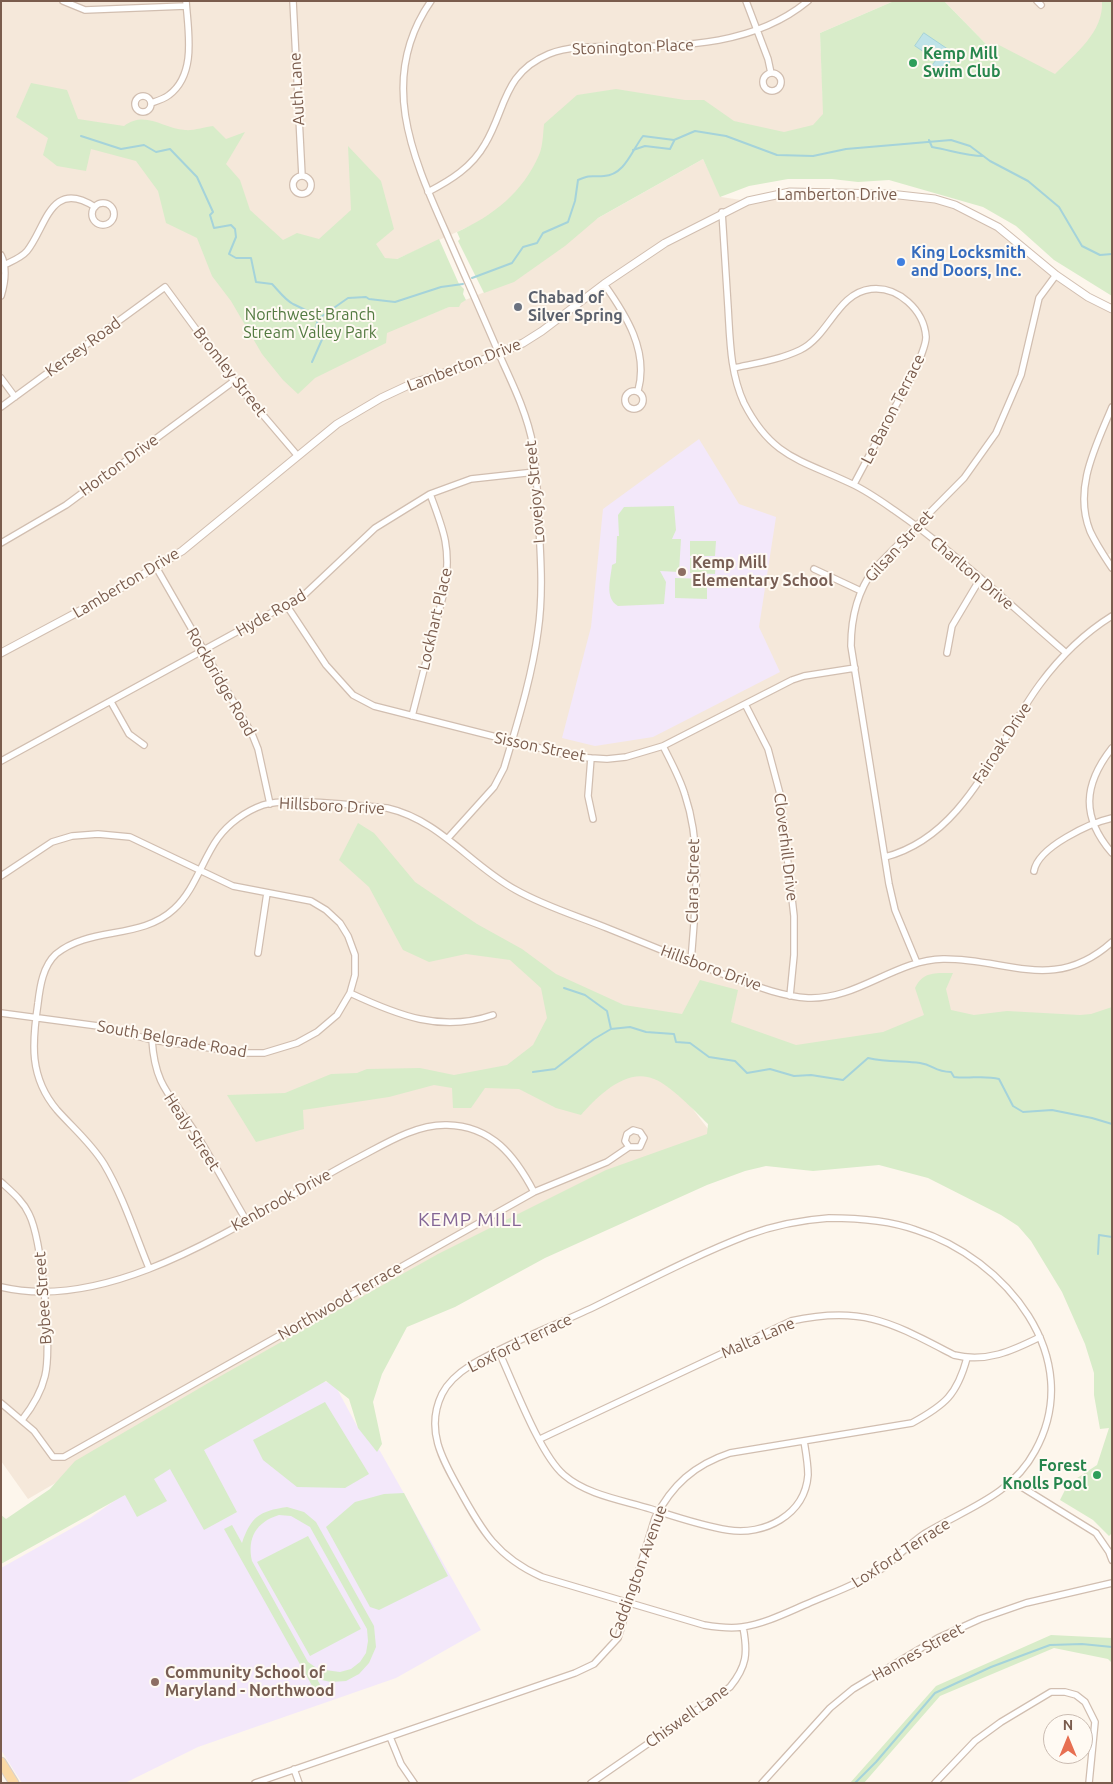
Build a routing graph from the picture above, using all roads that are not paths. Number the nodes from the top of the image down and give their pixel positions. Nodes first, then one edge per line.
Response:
1 (63, 1) edge
2 (293, 1) edge
3 (431, 1) edge
4 (746, 1) edge
5 (808, 1) edge
6 (186, 3) edge
7 (757, 29) junction
8 (771, 73) dead end
9 (151, 103) dead end
10 (302, 176) dead end
11 (428, 192) junction
12 (95, 207) dead end
13 (722, 212) junction
14 (1, 255) edge
15 (4, 265) junction
16 (1056, 274) junction
17 (604, 284) junction
18 (165, 287) joint
19 (1, 296) edge
20 (1112, 309) edge
21 (499, 353) junction
22 (734, 368) junction
23 (1, 378) edge
24 (234, 381) junction
25 (638, 391) dead end
26 (15, 397) junction
27 (1, 407) edge
28 (1112, 407) edge
29 (297, 454) junction
30 (536, 472) junction
31 (854, 484) junction
32 (430, 494) junction
33 (916, 527) junction
34 (2, 541) edge
35 (156, 567) junction
36 (1112, 568) edge
37 (814, 569) dead end
38 (980, 579) junction
39 (861, 591) junction
40 (287, 606) junction
41 (1112, 616) edge
42 (203, 652) junction
43 (1065, 652) junction
44 (1, 653) edge
45 (947, 653) dead end
46 (854, 668) junction
47 (111, 702) junction
48 (745, 704) junction
49 (412, 716) junction
50 (512, 741) junction
51 (144, 745) dead end
52 (663, 746) junction
53 (1112, 748) edge
54 (591, 758) junction
55 (1, 761) edge
56 (270, 804) junction
57 (1112, 818) edge
58 (593, 819) dead end
59 (1093, 825) junction
60 (448, 838) junction
61 (1112, 853) edge
62 (884, 857) junction
63 (200, 871) junction
64 (1034, 871) dead end
65 (1, 876) edge
66 (267, 893) junction
67 (1112, 942) edge
68 (258, 953) dead end
69 (691, 962) junction
70 (917, 963) junction
71 (350, 993) junction
72 (790, 996) junction
73 (1, 1013) edge
74 (493, 1015) dead end
75 (36, 1018) junction
76 (152, 1040) junction
77 (629, 1147) dead end
78 (1, 1182) edge
79 (534, 1192) junction
80 (246, 1220) junction
81 (150, 1268) junction
82 (1, 1286) edge
83 (43, 1292) junction
84 (1040, 1337) junction
85 (498, 1352) junction
86 (967, 1358) junction
87 (1, 1403) edge
88 (22, 1420) junction
89 (540, 1439) junction
90 (804, 1441) junction
91 (1012, 1481) junction
92 (658, 1511) junction
93 (1112, 1560) edge
94 (1112, 1583) edge
95 (630, 1604) junction
96 (743, 1627) junction
97 (390, 1737) junction
98 (1, 1762) edge
99 (294, 1769) junction
100 (937, 1781) edge
101 (14, 1783) edge
102 (254, 1783) edge
103 (299, 1783) edge
104 (414, 1783) edge
105 (591, 1783) edge
106 (762, 1783) edge
107 (944, 1783) edge
108 (1088, 1783) edge

1 - 6 street
2 - 10 street, Auth Lane
3 - 11 street, Lovejoy Street
4 - 7 street
5 - 7 street, Stonington Place
6 - 9 street
7 - 8 street
7 - 11 street, Stonington Place
11 - 21 street, Lovejoy Street
12 - 15 street
13 - 16 street, Lamberton Drive
13 - 17 street, Lamberton Drive
13 - 22 street, Charlton Drive
14 - 15 street
15 - 19 street
16 - 20 street, Lamberton Drive
16 - 33 street, Gilsan Street
17 - 21 street, Lamberton Drive
17 - 25 street
18 - 24 street, Bromley Street
18 - 26 street, Kersey Road
21 - 29 street, Lamberton Drive
21 - 30 street, Lovejoy Street
22 - 31 street, Charlton Drive
22 - 31 street, Le Baron Terrace
23 - 26 street
24 - 29 street, Bromley Street
24 - 34 street, Horton Drive
26 - 27 street, Kersey Road
28 - 36 street
29 - 35 street, Lamberton Drive
30 - 32 street, Hyde Road
30 - 50 street, Lovejoy Street
31 - 33 street, Charlton Drive
32 - 40 street, Hyde Road
32 - 49 street, Lockhart Place
33 - 38 street, Charlton Drive
33 - 39 street, Gilsan Street
35 - 42 street, Rockbridge Road
35 - 44 street, Lamberton Drive
37 - 39 street
38 - 43 street, Charlton Drive
38 - 45 street
39 - 46 street, Gilsan Street
40 - 42 street, Hyde Road
40 - 49 street, Sisson Street
41 - 43 street, Fairoak Drive
42 - 47 street, Hyde Road
42 - 56 street, Rockbridge Road
43 - 62 street, Fairoak Drive
46 - 48 street, Sisson Street
46 - 62 street, Gilsan Street
47 - 51 street
47 - 55 street, Hyde Road
48 - 52 street, Sisson Street
48 - 72 street, Cloverhill Drive
49 - 50 street, Sisson Street
50 - 54 street, Sisson Street
50 - 60 street, Lovejoy Street
52 - 54 street, Sisson Street
52 - 69 street, Clara Street
53 - 59 street
54 - 58 street
56 - 60 street, Hillsboro Drive
56 - 63 street, Hillsboro Drive
57 - 59 street
59 - 61 street
59 - 64 street
60 - 69 street, Hillsboro Drive
62 - 70 street, Gilsan Street
63 - 65 street, South Belgrade Road
63 - 66 street, South Belgrade Road
63 - 75 street, Hillsboro Drive
66 - 68 street
66 - 71 street, South Belgrade Road
67 - 70 street, Hillsboro Drive
69 - 72 street, Hillsboro Drive
70 - 72 street, Hillsboro Drive
71 - 74 street
71 - 76 street, South Belgrade Road
73 - 75 street, South Belgrade Road
75 - 76 street, South Belgrade Road
75 - 81 street, Hillsboro Drive
76 - 80 street, Healy Street
77 - 79 street, Northwood Terrace
78 - 83 street, Bybee Street
79 - 80 street, Kenbrook Drive
79 - 88 street, Northwood Terrace
80 - 81 street, Kenbrook Drive
81 - 83 street, Kenbrook Drive
82 - 83 street, Kenbrook Drive
83 - 88 street, Bybee Street
84 - 85 street, Loxford Terrace
84 - 86 street, Malta Lane
84 - 91 street, Loxford Terrace
85 - 89 street
85 - 95 street, Loxford Terrace
86 - 89 street, Malta Lane
86 - 90 street, Caddington Avenue
87 - 88 street
89 - 92 street
90 - 92 street, Caddington Avenue
90 - 92 street
91 - 93 street
91 - 96 street, Loxford Terrace
92 - 95 street, Caddington Avenue
94 - 106 street, Hannes Street
95 - 96 street, Loxford Terrace
95 - 97 street, Caddington Avenue
96 - 105 street, Chiswell Lane
97 - 99 street, Caddington Avenue
97 - 104 street
98 - 101 main road
99 - 102 street, Caddington Avenue
99 - 103 street
100 - 107 street
100 - 108 street

